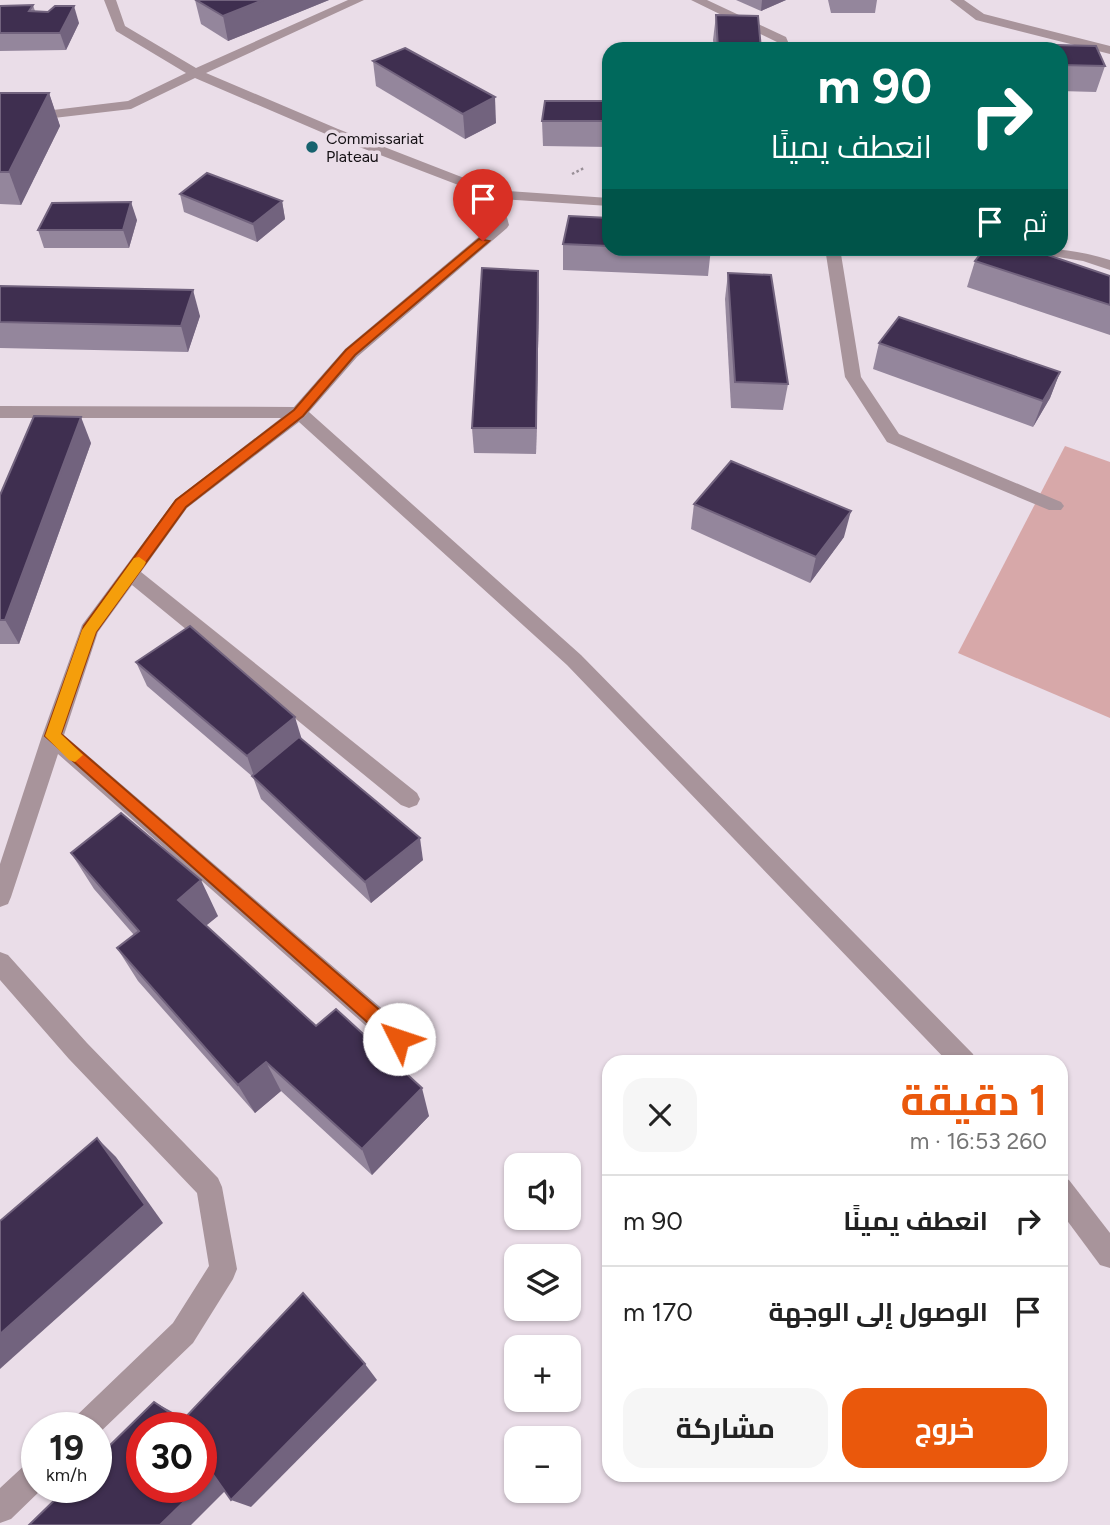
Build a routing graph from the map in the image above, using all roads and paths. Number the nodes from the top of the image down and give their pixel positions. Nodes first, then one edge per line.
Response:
1 (110, 0) edge
2 (358, 0) edge
3 (697, 0) edge
4 (956, 0) edge
5 (783, 42) edge
6 (1110, 50) edge
7 (195, 73) junction
8 (0, 116) edge
9 (493, 194) junction
10 (602, 202) edge
11 (1068, 254) edge
12 (833, 256) edge
13 (1110, 265) edge
14 (0, 412) edge
15 (299, 413) junction
16 (1055, 506) dead end
17 (130, 573) junction
18 (52, 736) junction
19 (409, 799) dead end
20 (6, 863) edge
21 (0, 897) edge
22 (0, 963) edge
23 (399, 1039) dead end
24 (957, 1055) edge
25 (1068, 1200) edge
26 (1110, 1255) edge
27 (100, 1412) edge
28 (21, 1488) edge
29 (0, 1508) edge

1 - 7 street
2 - 7 street
3 - 5 street
4 - 6 street
7 - 8 street
7 - 9 street
9 - 10 street
9 - 15 street
11 - 13 street
12 - 16 street
14 - 15 street
15 - 17 street
15 - 24 street
17 - 18 street
17 - 19 street
18 - 20 street
18 - 23 street
20 - 21 street
22 - 27 street
25 - 26 street
28 - 29 street

